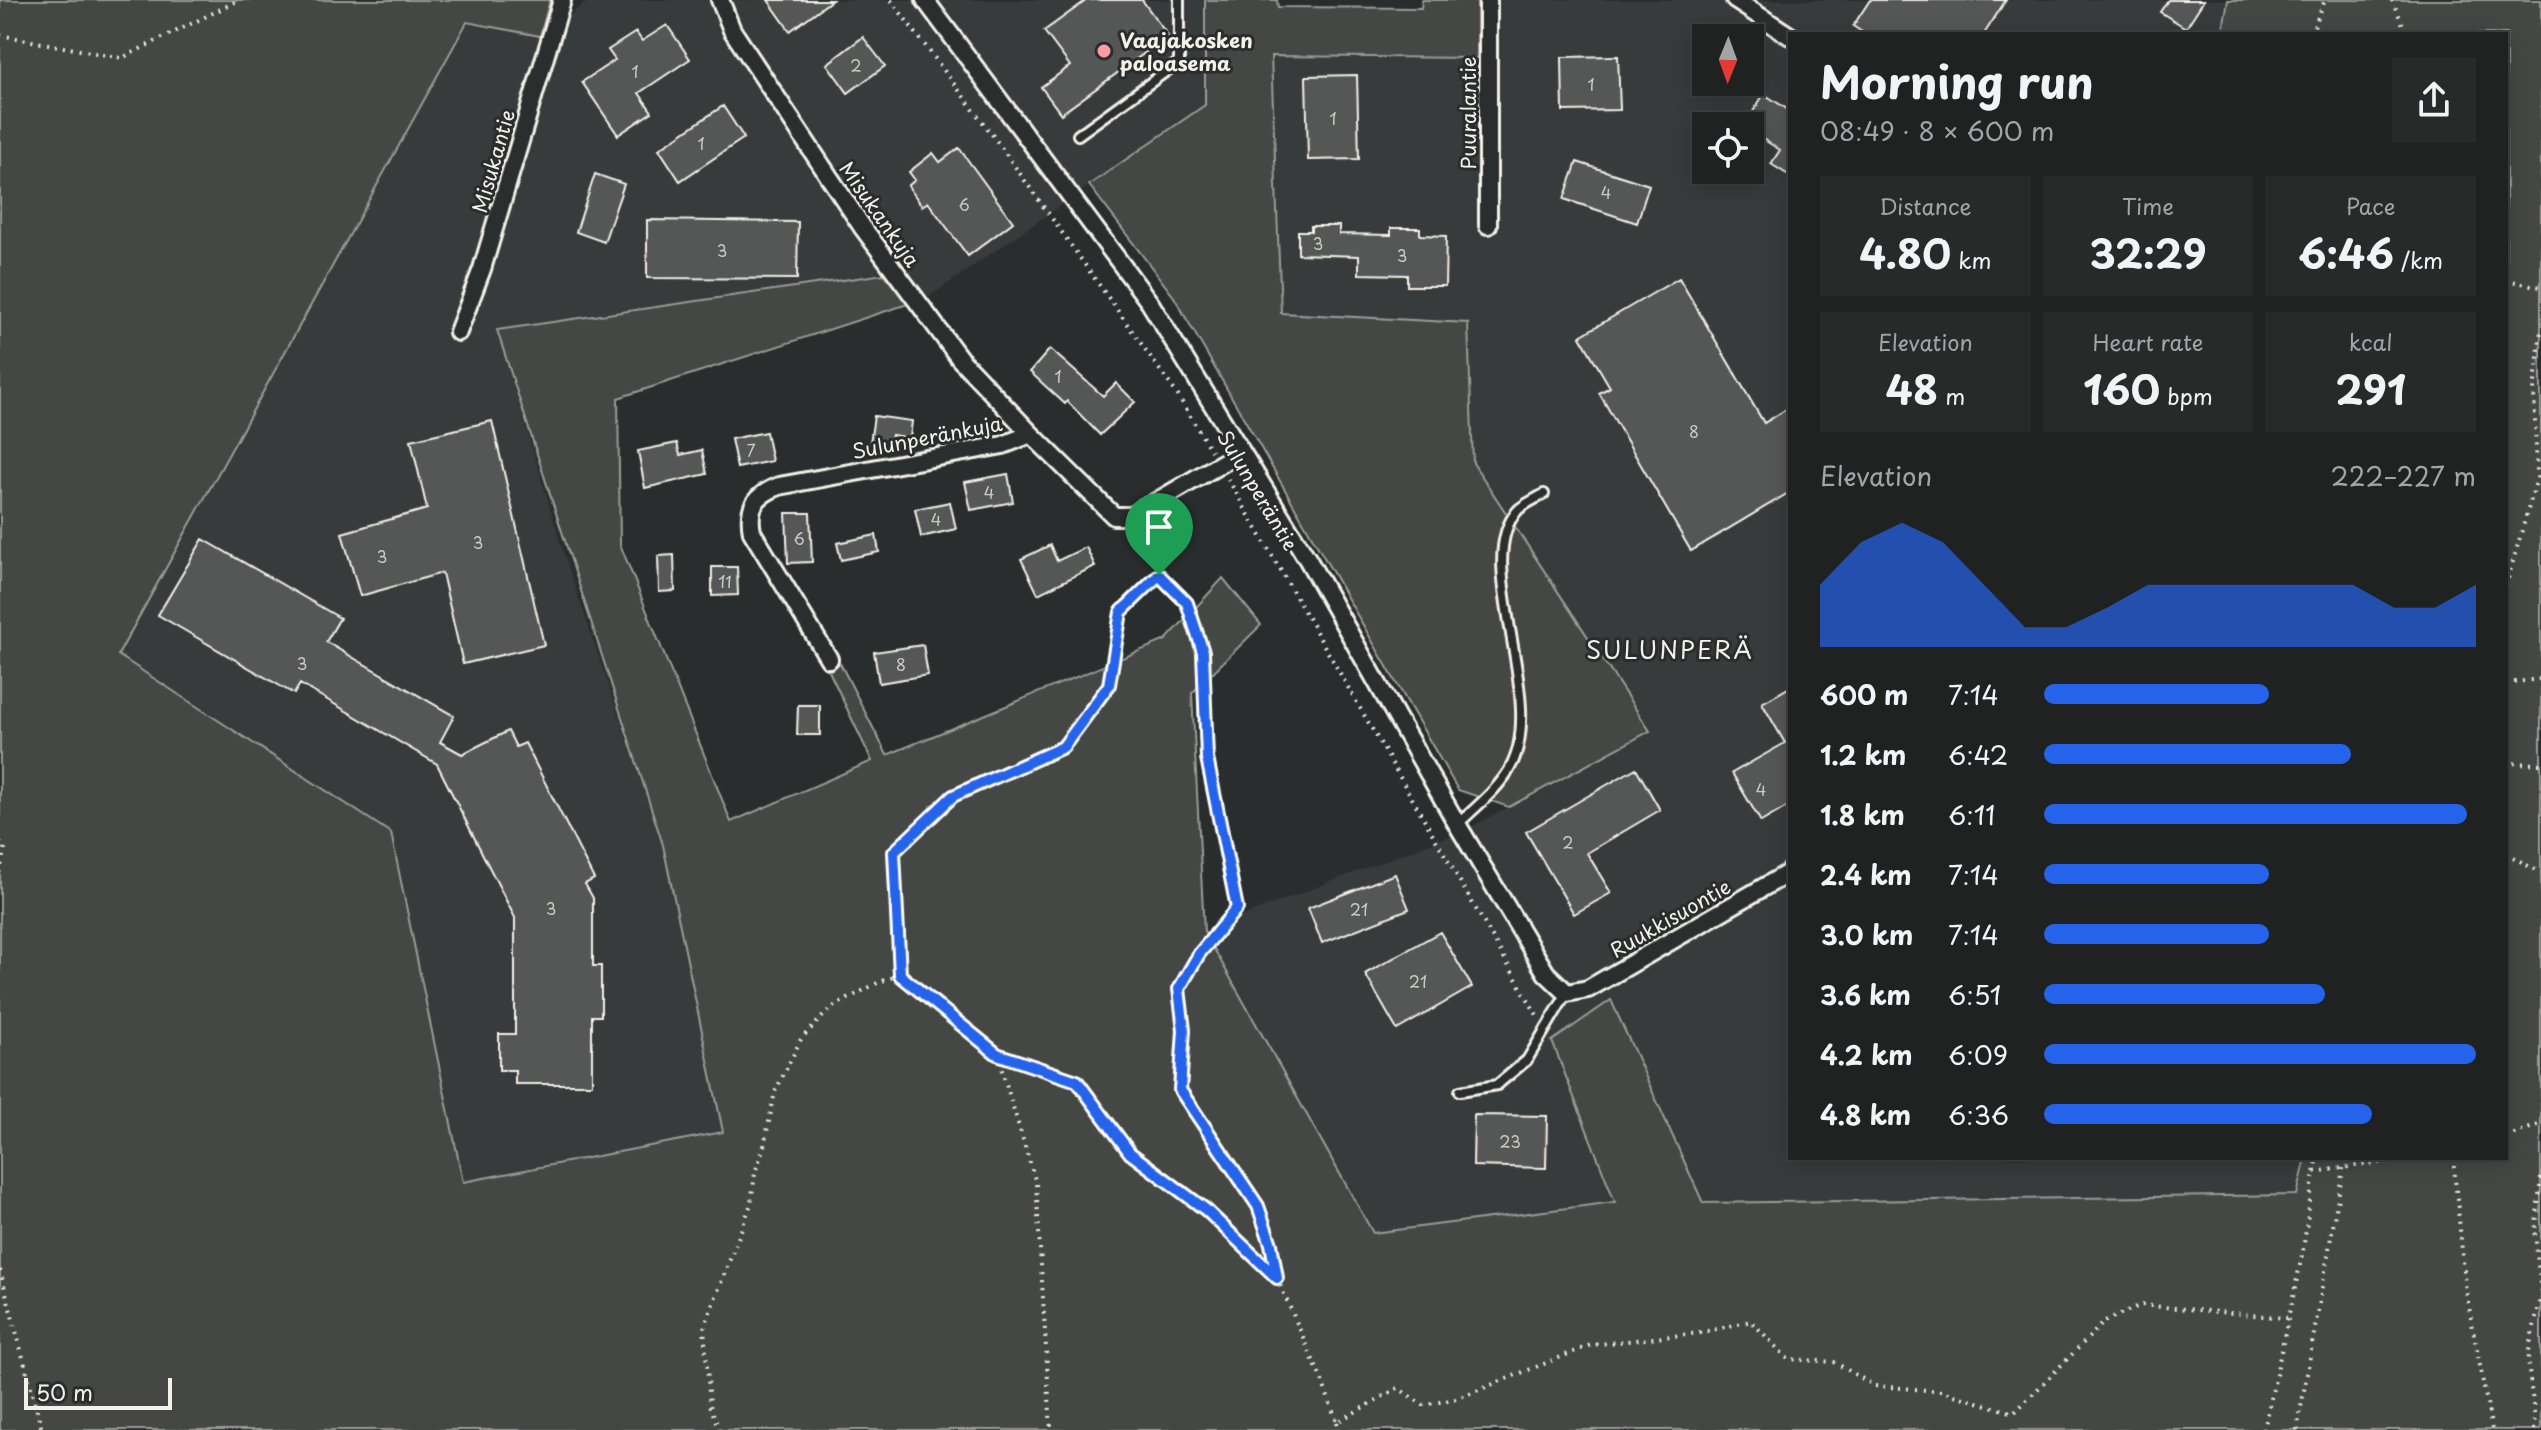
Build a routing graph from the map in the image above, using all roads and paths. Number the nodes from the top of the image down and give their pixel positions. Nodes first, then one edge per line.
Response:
1 (239, 0) edge
2 (562, 0) edge
3 (720, 0) edge
4 (891, 0) edge
5 (925, 0) edge
6 (1179, 0) edge
7 (1488, 0) edge
8 (1735, 0) edge
9 (2325, 0) edge
10 (2392, 0) edge
11 (2312, 32) edge
12 (2406, 32) edge
13 (0, 35) edge
14 (1788, 35) edge
15 (1078, 135) dead end
16 (1488, 225) dead end
17 (2508, 280) edge
18 (2541, 287) edge
19 (2541, 330) edge
20 (458, 332) dead end
21 (1031, 434) junction
22 (1241, 452) junction
23 (1220, 464) junction
24 (1544, 494) dead end
25 (1147, 507) junction
26 (1159, 575) junction
27 (2508, 579) edge
28 (829, 659) dead end
29 (2541, 679) edge
30 (2508, 683) edge
31 (2508, 763) edge
32 (2541, 764) edge
33 (1457, 824) junction
34 (0, 842) edge
35 (2508, 854) edge
36 (0, 872) edge
37 (1788, 873) edge
38 (2541, 873) edge
39 (900, 975) junction
40 (1567, 993) junction
41 (1545, 1030) junction
42 (997, 1054) junction
43 (1460, 1091) dead end
44 (2541, 1124) edge
45 (2508, 1136) edge
46 (2317, 1160) edge
47 (2345, 1160) edge
48 (2397, 1160) edge
49 (2453, 1160) edge
50 (2343, 1168) junction
51 (2314, 1172) junction
52 (2541, 1178) edge
53 (0, 1270) edge
54 (1277, 1278) junction
55 (2541, 1295) edge
56 (2287, 1318) junction
57 (1337, 1422) junction
58 (42, 1430) edge
59 (719, 1430) edge
60 (1051, 1430) edge
61 (1339, 1430) edge
62 (2264, 1430) edge
63 (2297, 1430) edge
64 (2492, 1430) edge
65 (2534, 1430) edge

1 - 13 path
2 - 20 street, Misukantie
3 - 21 street, Misukankuja
4 - 23 path, Sulunperäntie
5 - 22 street, Sulunperäntie
6 - 15 lane
7 - 16 street, Puuralantie
8 - 14 street
9 - 11 path
10 - 12 path
17 - 18 path
19 - 27 path
21 - 25 street, Sulunperänkuja
21 - 28 street, Sulunperänkuja
22 - 23 street, Sulunperänkuja
22 - 33 street, Sulunperäntie
23 - 25 street, Sulunperänkuja
23 - 41 path, Sulunperäntie
24 - 33 lane
25 - 26 path
26 - 39 path
26 - 54 path
29 - 30 path
31 - 32 path
33 - 40 street, Sulunperäntie
34 - 36 path
35 - 38 path
37 - 40 street, Ruukkisuontie
39 - 42 path
39 - 59 path
40 - 41 lane
41 - 43 lane
42 - 54 path
42 - 60 path
44 - 45 path
46 - 51 path
47 - 50 path
48 - 50 path
49 - 64 path
50 - 51 path
50 - 63 path
51 - 56 path
52 - 55 path
53 - 58 path
54 - 57 path
55 - 65 path
56 - 57 path
56 - 62 path
57 - 61 path

